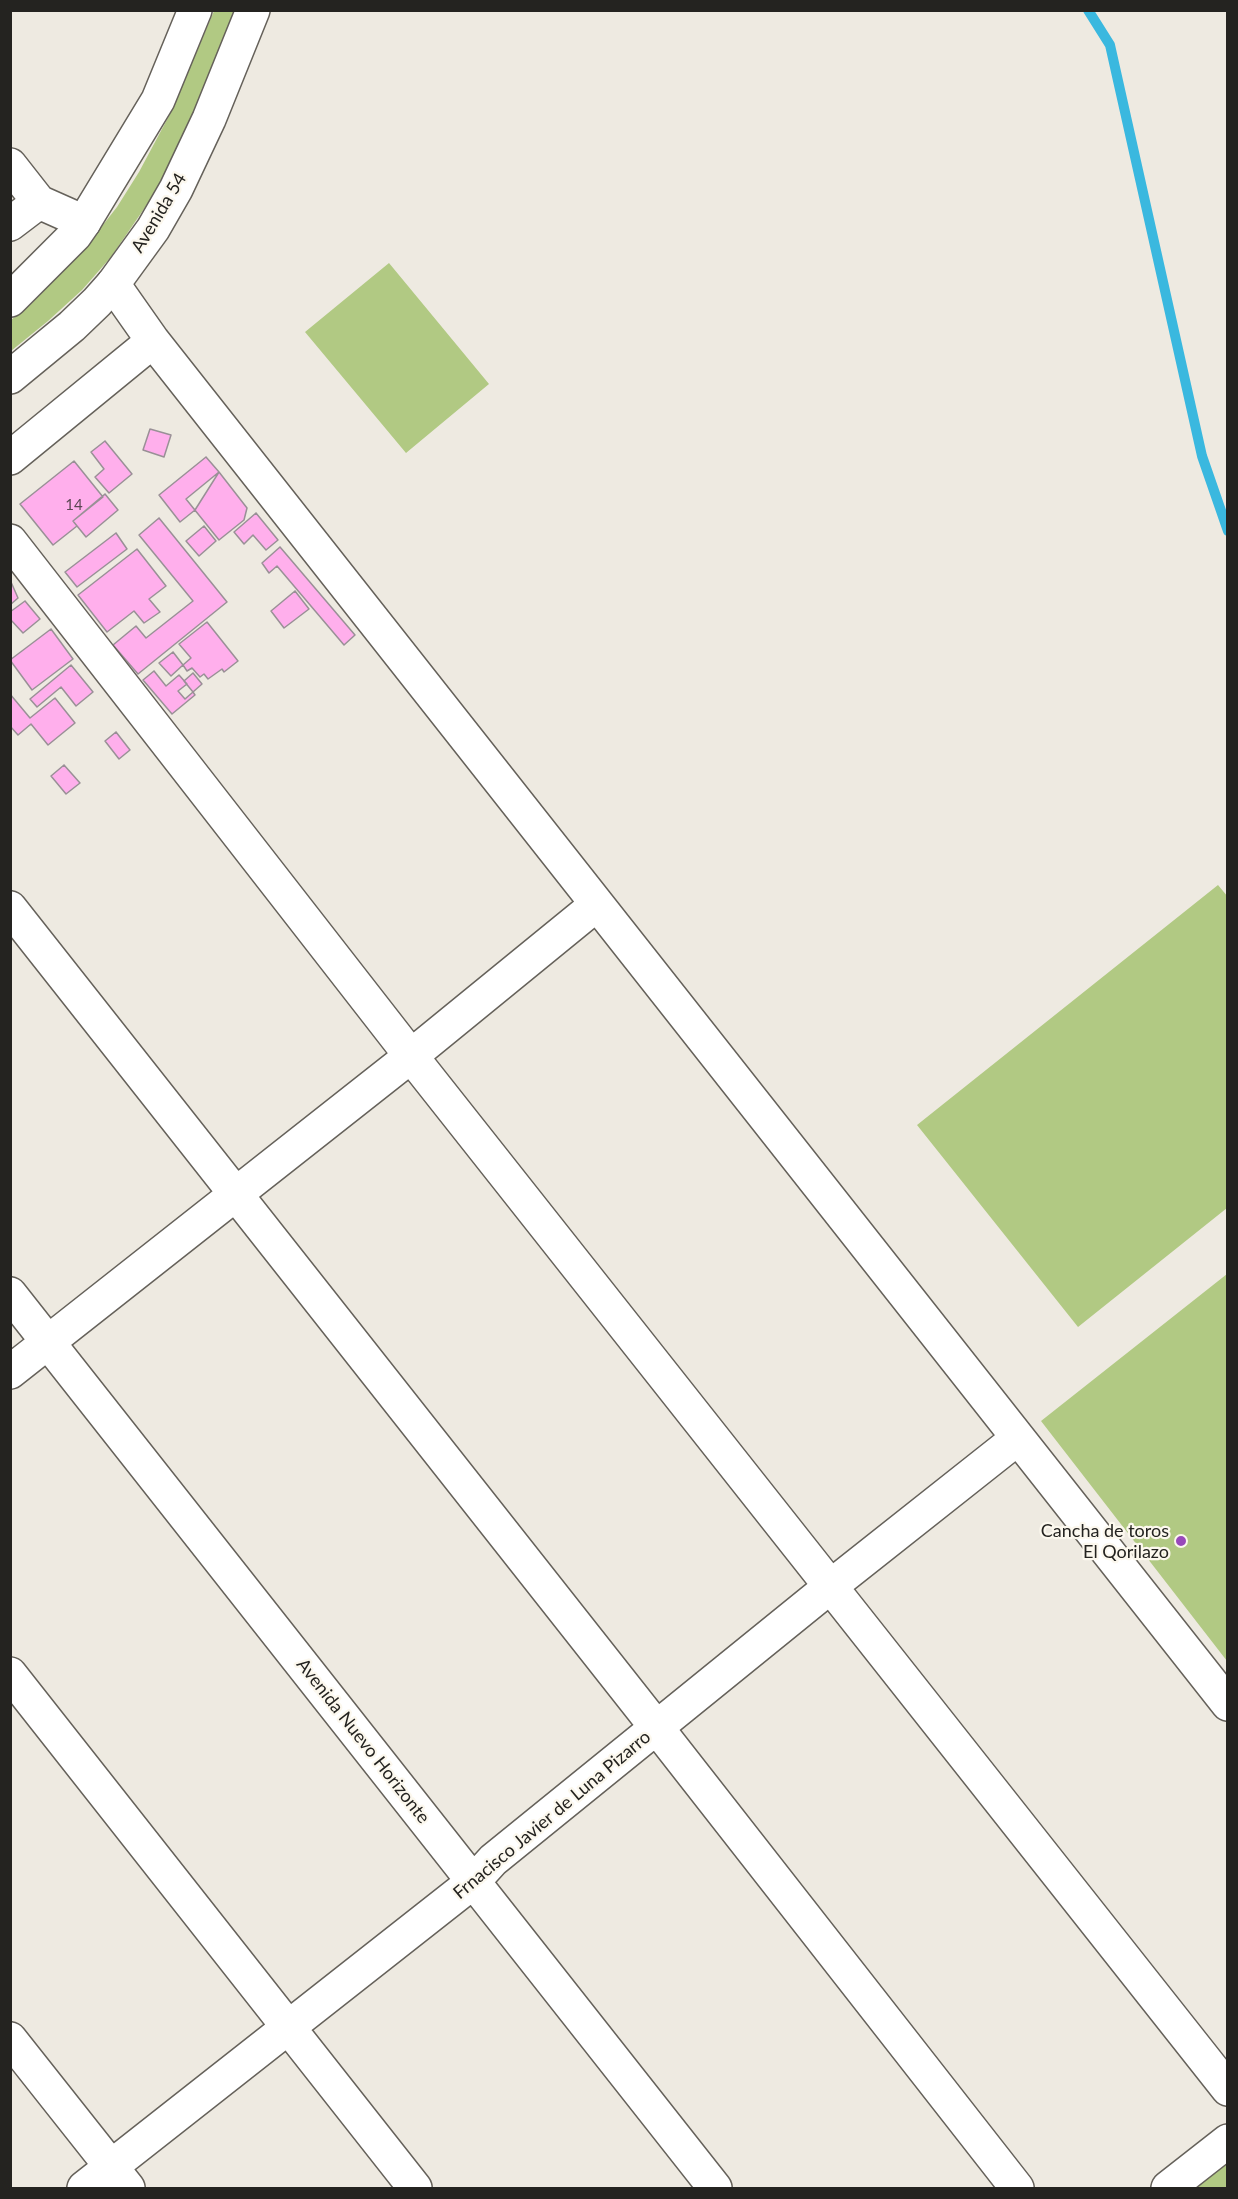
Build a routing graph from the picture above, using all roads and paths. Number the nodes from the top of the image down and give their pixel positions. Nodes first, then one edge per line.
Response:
1 (195, 10) edge
2 (253, 10) edge
3 (10, 165) edge
4 (39, 202) junction
5 (84, 222) junction
6 (10, 224) edge
7 (113, 284) junction
8 (10, 300) edge
9 (153, 341) junction
10 (10, 377) edge
11 (10, 458) edge
12 (10, 541) edge
13 (596, 905) junction
14 (10, 908) edge
15 (411, 1056) junction
16 (236, 1194) junction
17 (10, 1294) edge
18 (48, 1342) junction
19 (10, 1372) edge
20 (1018, 1438) junction
21 (831, 1586) junction
22 (10, 1674) edge
23 (1227, 1704) edge
24 (657, 1728) junction
25 (473, 1882) junction
26 (289, 2028) junction
27 (10, 2040) edge
28 (1227, 2089) edge
29 (1227, 2141) edge
30 (120, 2178) edge
31 (84, 2188) edge
32 (416, 2188) edge
33 (715, 2188) edge
34 (1017, 2188) edge
35 (1168, 2188) edge

1 - 5 street
2 - 7 street, Avenida 54
3 - 4 street
4 - 5 street
4 - 6 street
5 - 8 street
7 - 9 street
7 - 10 street, Avenida 54
9 - 11 street
9 - 13 street
12 - 15 street
13 - 15 street
13 - 20 street
14 - 16 street
15 - 16 street
15 - 21 street
16 - 18 street
16 - 24 street
17 - 18 street, Avenida Nuevo Horizonte
18 - 19 street
18 - 25 street, Avenida Nuevo Horizonte
20 - 21 street, Frnacisco Javier de Luna Pizarro
20 - 23 street
21 - 24 street, Frnacisco Javier de Luna Pizarro
21 - 28 street
22 - 26 street
24 - 25 street, Frnacisco Javier de Luna Pizarro
24 - 34 street
25 - 26 street, Frnacisco Javier de Luna Pizarro
25 - 33 street, Avenida Nuevo Horizonte
26 - 30 street, Frnacisco Javier de Luna Pizarro
26 - 32 street
27 - 30 street
29 - 35 street
30 - 31 street, Frnacisco Javier de Luna Pizarro

